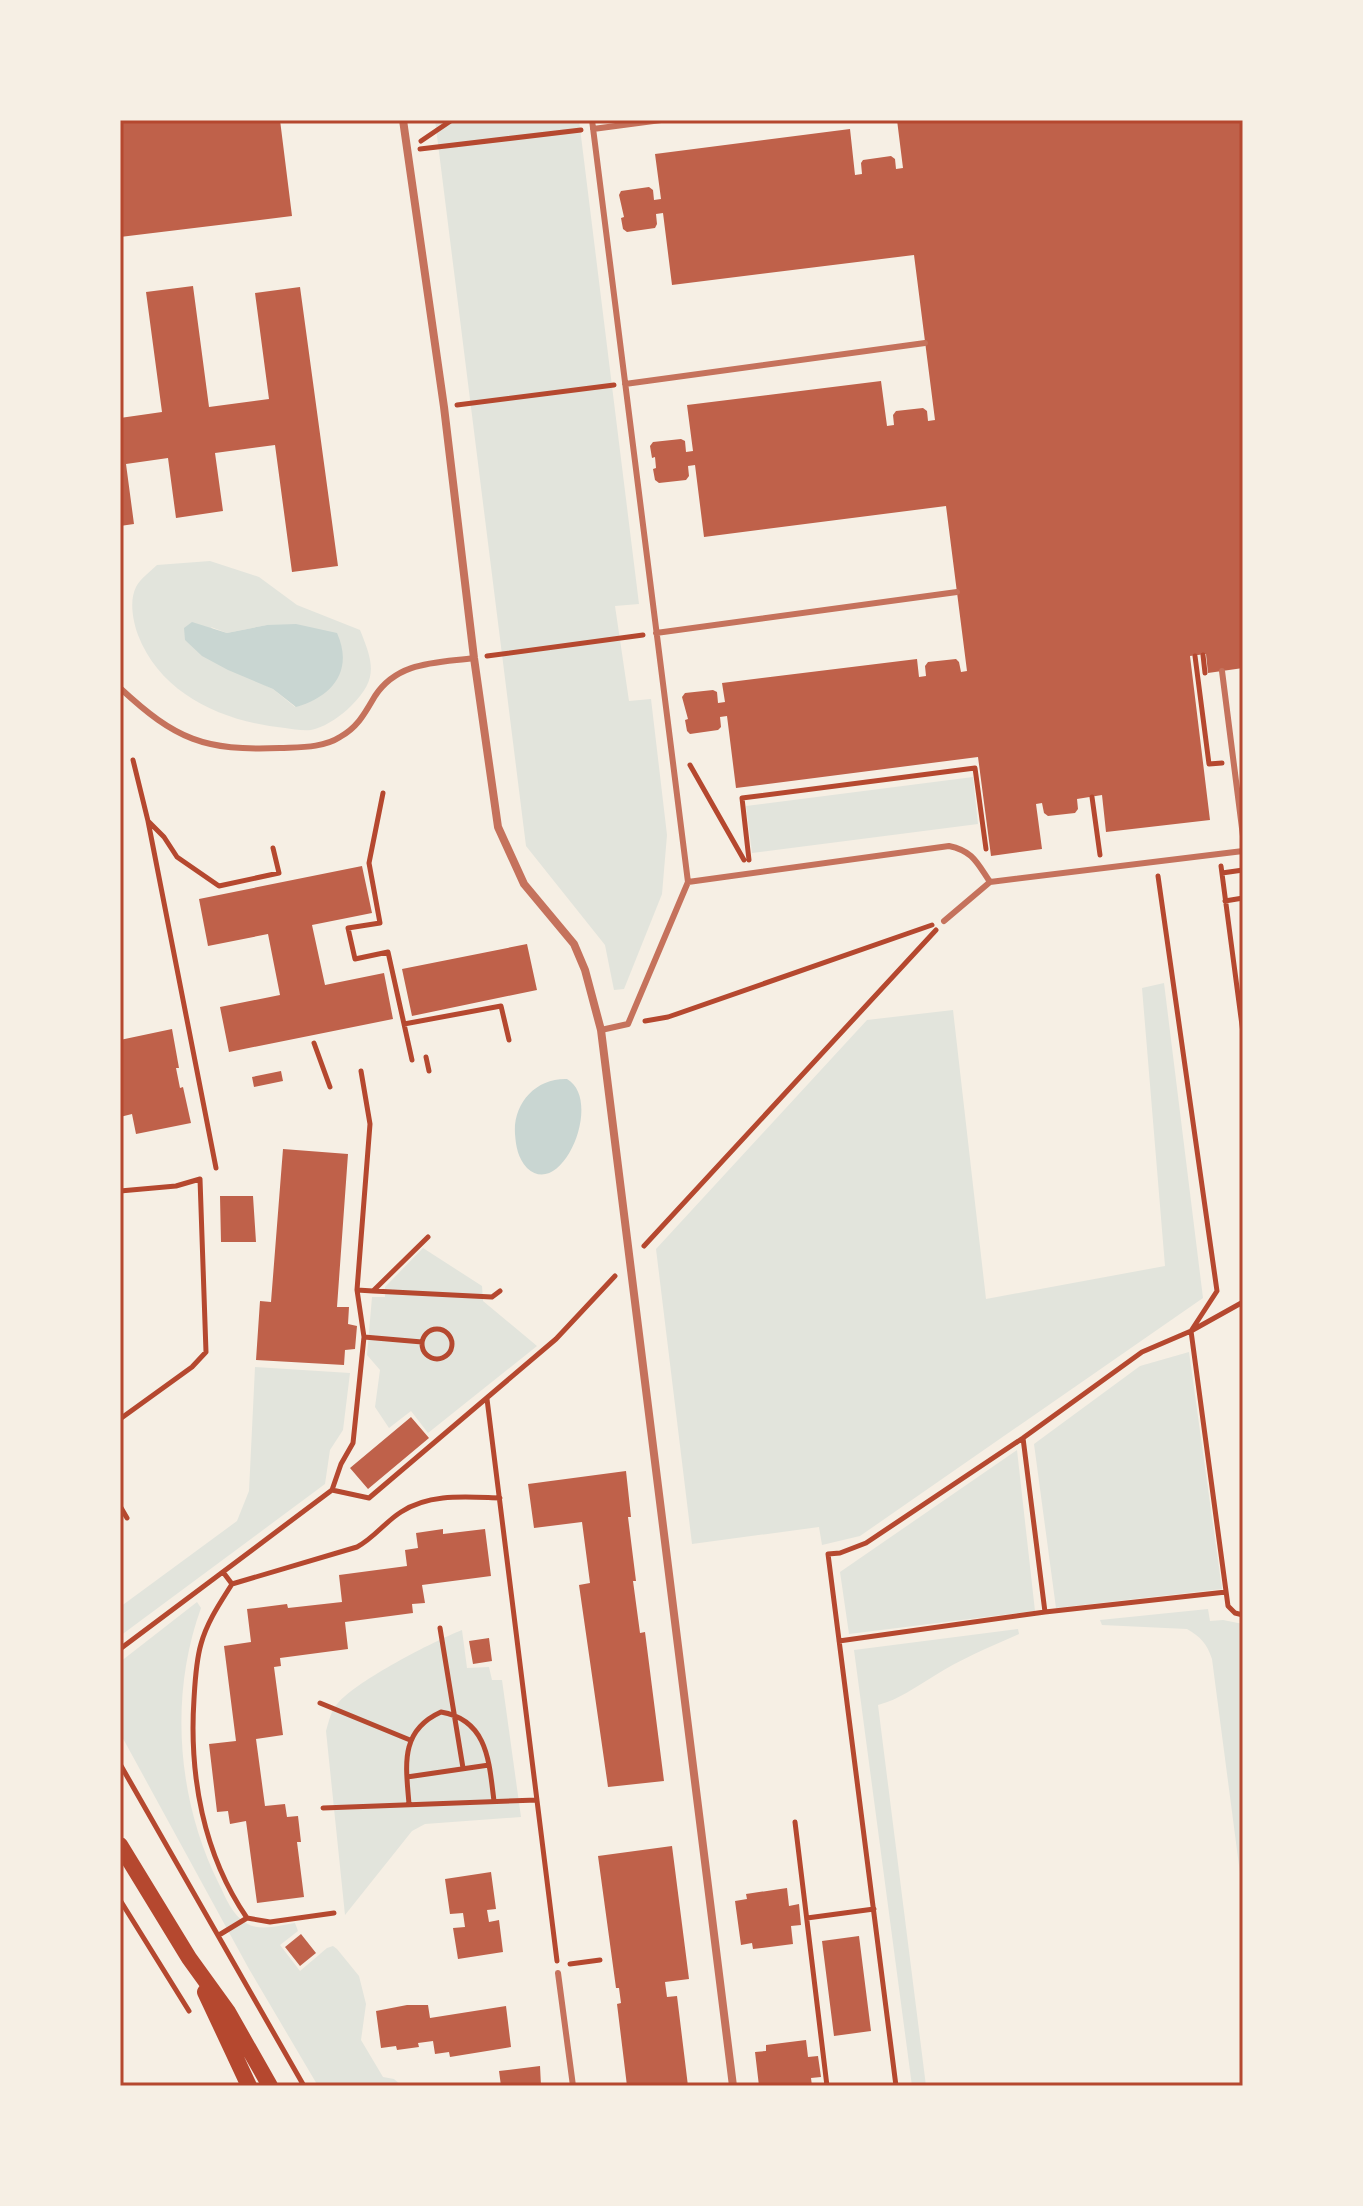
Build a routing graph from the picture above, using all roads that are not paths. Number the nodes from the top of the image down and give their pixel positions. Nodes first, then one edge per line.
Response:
1 (403, 120) edge
2 (592, 120) edge
3 (661, 120) edge
4 (593, 129) junction
5 (925, 343) dead end
6 (625, 384) junction
7 (957, 592) dead end
8 (656, 633) junction
9 (474, 658) junction
10 (1222, 671) dead end
11 (120, 688) edge
12 (1243, 836) edge
13 (1243, 851) edge
14 (688, 882) junction
15 (990, 882) junction
16 (944, 921) road end
17 (600, 1026) junction
18 (120, 1845) edge
19 (189, 1958) junction
20 (558, 1973) road end
21 (249, 2086) edge
22 (270, 2086) edge
23 (573, 2086) edge
24 (733, 2086) edge

1 - 9 street
2 - 4 lane
3 - 4 lane
4 - 6 lane
5 - 6 lane
6 - 8 lane
7 - 8 lane
8 - 14 lane
9 - 11 lane
9 - 17 street
10 - 12 lane
13 - 15 lane
14 - 15 lane
14 - 17 lane
15 - 16 lane
17 - 24 street
18 - 19 main road
19 - 21 main road
19 - 22 main road
20 - 23 lane

